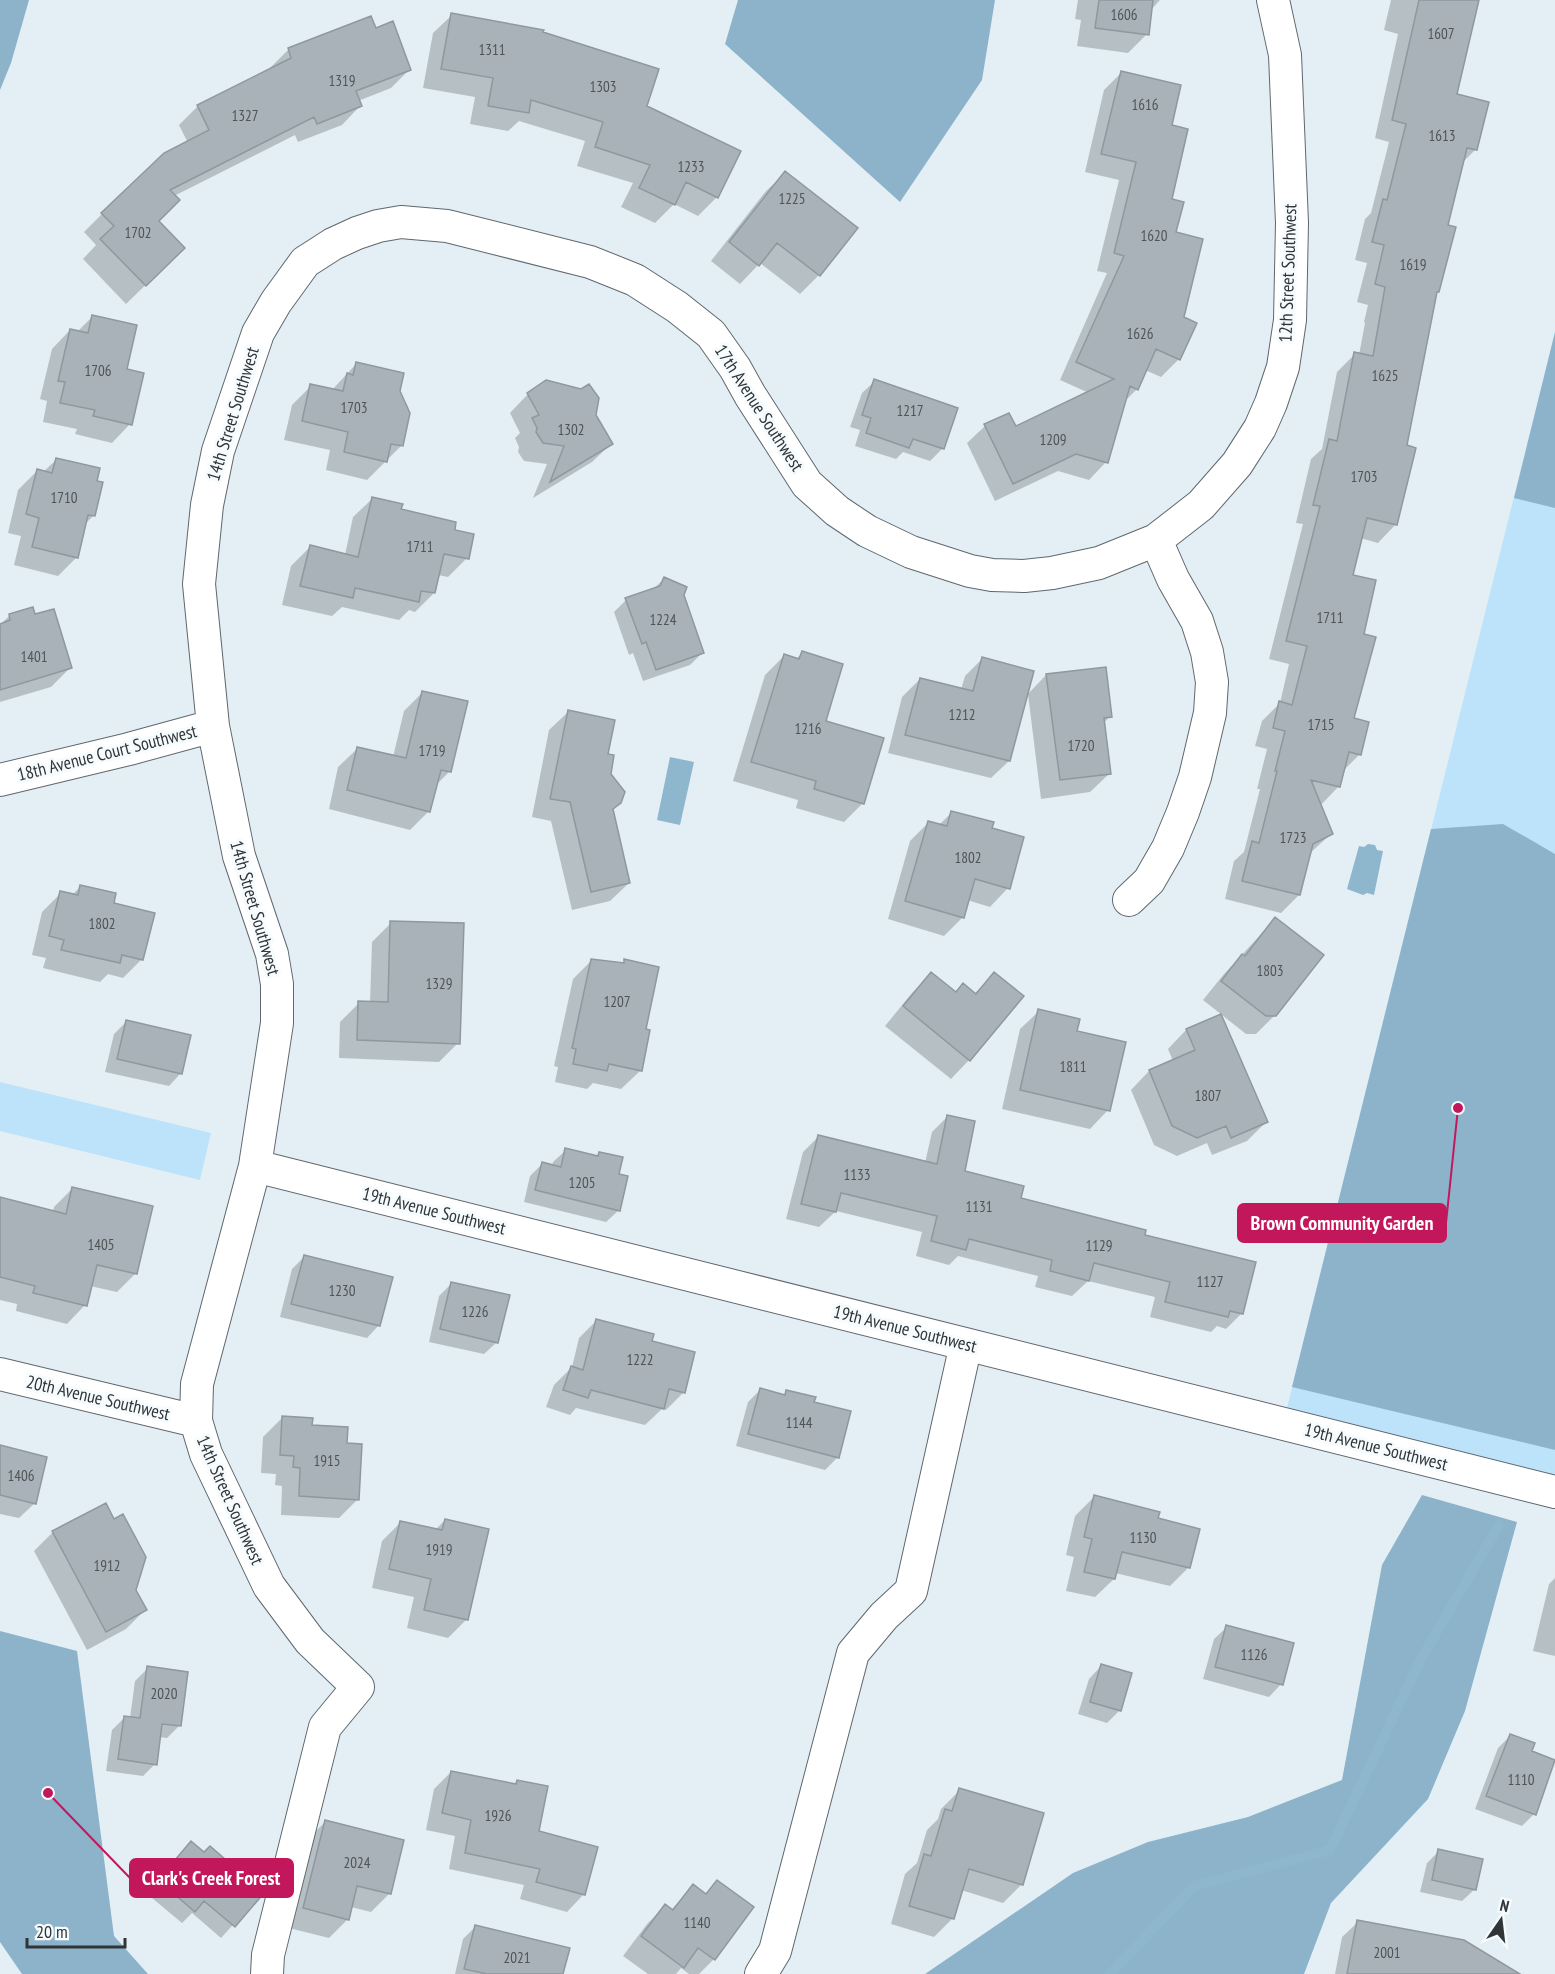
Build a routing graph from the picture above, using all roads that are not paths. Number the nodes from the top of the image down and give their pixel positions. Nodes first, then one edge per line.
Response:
1 (1273, 0) edge
2 (357, 233) joint
3 (1156, 540) junction
4 (213, 726) junction
5 (0, 780) edge
6 (1129, 900) dead end
7 (255, 1166) junction
8 (966, 1344) junction
9 (0, 1374) edge
10 (196, 1421) junction
11 (1555, 1492) edge
12 (267, 1974) edge
13 (761, 1974) edge

1 - 3 street, 12th Street Southwest
2 - 3 street, 17th Avenue Southwest
2 - 4 street, 14th Street Southwest
3 - 6 street
4 - 5 street, 18th Avenue Court Southwest
4 - 7 street, 14th Street Southwest
7 - 8 street, 19th Avenue Southwest
7 - 10 street, 14th Street Southwest
8 - 11 street, 19th Avenue Southwest
8 - 13 street
9 - 10 street, 20th Avenue Southwest
10 - 12 street, 14th Street Southwest

